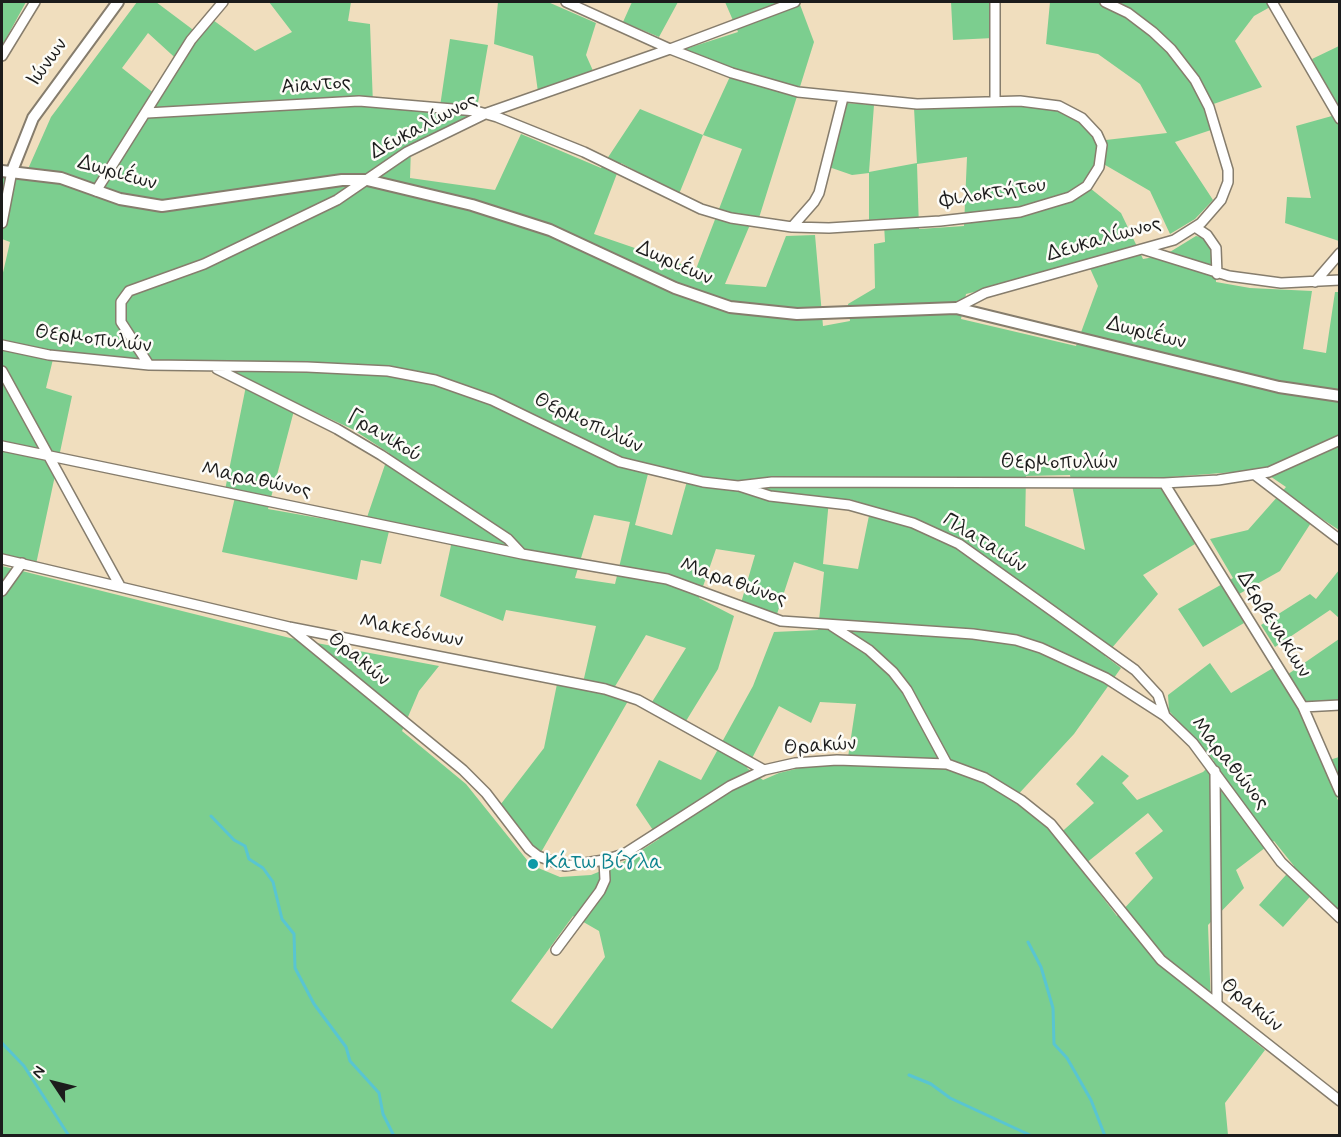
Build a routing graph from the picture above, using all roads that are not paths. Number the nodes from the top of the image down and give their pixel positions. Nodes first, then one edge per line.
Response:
1 (35, 2) edge
2 (118, 2) edge
3 (223, 2) edge
4 (566, 2) edge
5 (795, 2) edge
6 (995, 2) edge
7 (1105, 2) edge
8 (1273, 2) edge
9 (670, 49) junction
10 (2, 57) edge
11 (843, 98) junction
12 (995, 101) junction
13 (147, 113) junction
14 (487, 113) junction
15 (1340, 119) edge
16 (7, 171) edge
17 (367, 180) junction
18 (96, 191) junction
19 (2, 223) edge
20 (1195, 227) junction
21 (792, 228) junction
22 (1140, 248) junction
23 (1340, 253) edge
24 (1217, 274) junction
25 (1340, 280) edge
26 (1315, 282) junction
27 (956, 308) junction
28 (2, 345) edge
29 (149, 365) junction
30 (216, 368) junction
31 (2, 371) edge
32 (1340, 396) edge
33 (1340, 440) edge
34 (2, 446) edge
35 (49, 456) junction
36 (1255, 475) junction
37 (1164, 483) junction
38 (738, 486) junction
39 (1340, 540) edge
40 (522, 554) junction
41 (2, 559) edge
42 (22, 563) junction
43 (120, 586) junction
44 (2, 591) edge
45 (830, 625) junction
46 (289, 627) junction
47 (1340, 705) edge
48 (1303, 707) junction
49 (1165, 716) junction
50 (948, 764) junction
51 (764, 770) junction
52 (1215, 771) junction
53 (1340, 792) edge
54 (604, 860) junction
55 (1340, 918) edge
56 (556, 950) dead end
57 (1217, 1002) junction
58 (1340, 1101) edge

1 - 10 street
2 - 16 street, Ιώνων
3 - 13 street
4 - 9 street, Φιλοκτήτου
5 - 9 street, Δευκαλίωνος
6 - 12 street
7 - 20 street, Δευκαλίωνος
8 - 15 street
9 - 11 street, Φιλοκτήτου
9 - 14 street, Δευκαλίωνος
11 - 12 street, Φιλοκτήτου
11 - 21 street
12 - 21 street, Φιλοκτήτου
13 - 14 street, Aiαντος
13 - 18 street
14 - 17 street, Δευκαλίωνος
14 - 21 street, Φιλοκτήτου
16 - 18 street, Δωριέων
16 - 19 street, Ιώνων
17 - 18 street, Δωριέων
17 - 27 street, Δωριέων
17 - 29 street, Δευκαλίωνος
20 - 22 street, Δευκαλίωνος
20 - 24 street
22 - 24 street
22 - 27 street, Δευκαλίωνος
23 - 26 street
24 - 26 street
25 - 26 street
27 - 32 street, Δωριέων
28 - 29 street, Θερμοπυλών
29 - 30 street, Θερμοπυλών
30 - 38 street, Θερμοπυλών
30 - 40 street, Γρανικού
31 - 35 street
33 - 36 street, Θερμοπυλών
34 - 35 street, Μαραθώνος
35 - 40 street, Μαραθώνος
35 - 43 street
36 - 37 street, Θερμοπυλών
36 - 39 street
37 - 38 street, Θερμοπυλών
37 - 48 street, Δερβενακίων
38 - 49 street, Πλαταιών
40 - 45 street, Μαραθώνος
41 - 42 street, Μακεδόνων
42 - 43 street, Μακεδόνων
42 - 44 street
43 - 46 street, Μακεδόνων
45 - 49 street, Μαραθώνος
45 - 50 street
46 - 51 street, Μακεδόνων
46 - 54 street, Θρακών
47 - 48 street
48 - 53 street, Δερβενακίων
49 - 52 street, Μαραθώνος
50 - 51 street, Θρακών
50 - 57 street, Θρακών
51 - 54 street, Θρακών
52 - 55 street, Μαραθώνος
52 - 57 street
54 - 56 street
57 - 58 street, Θρακών

